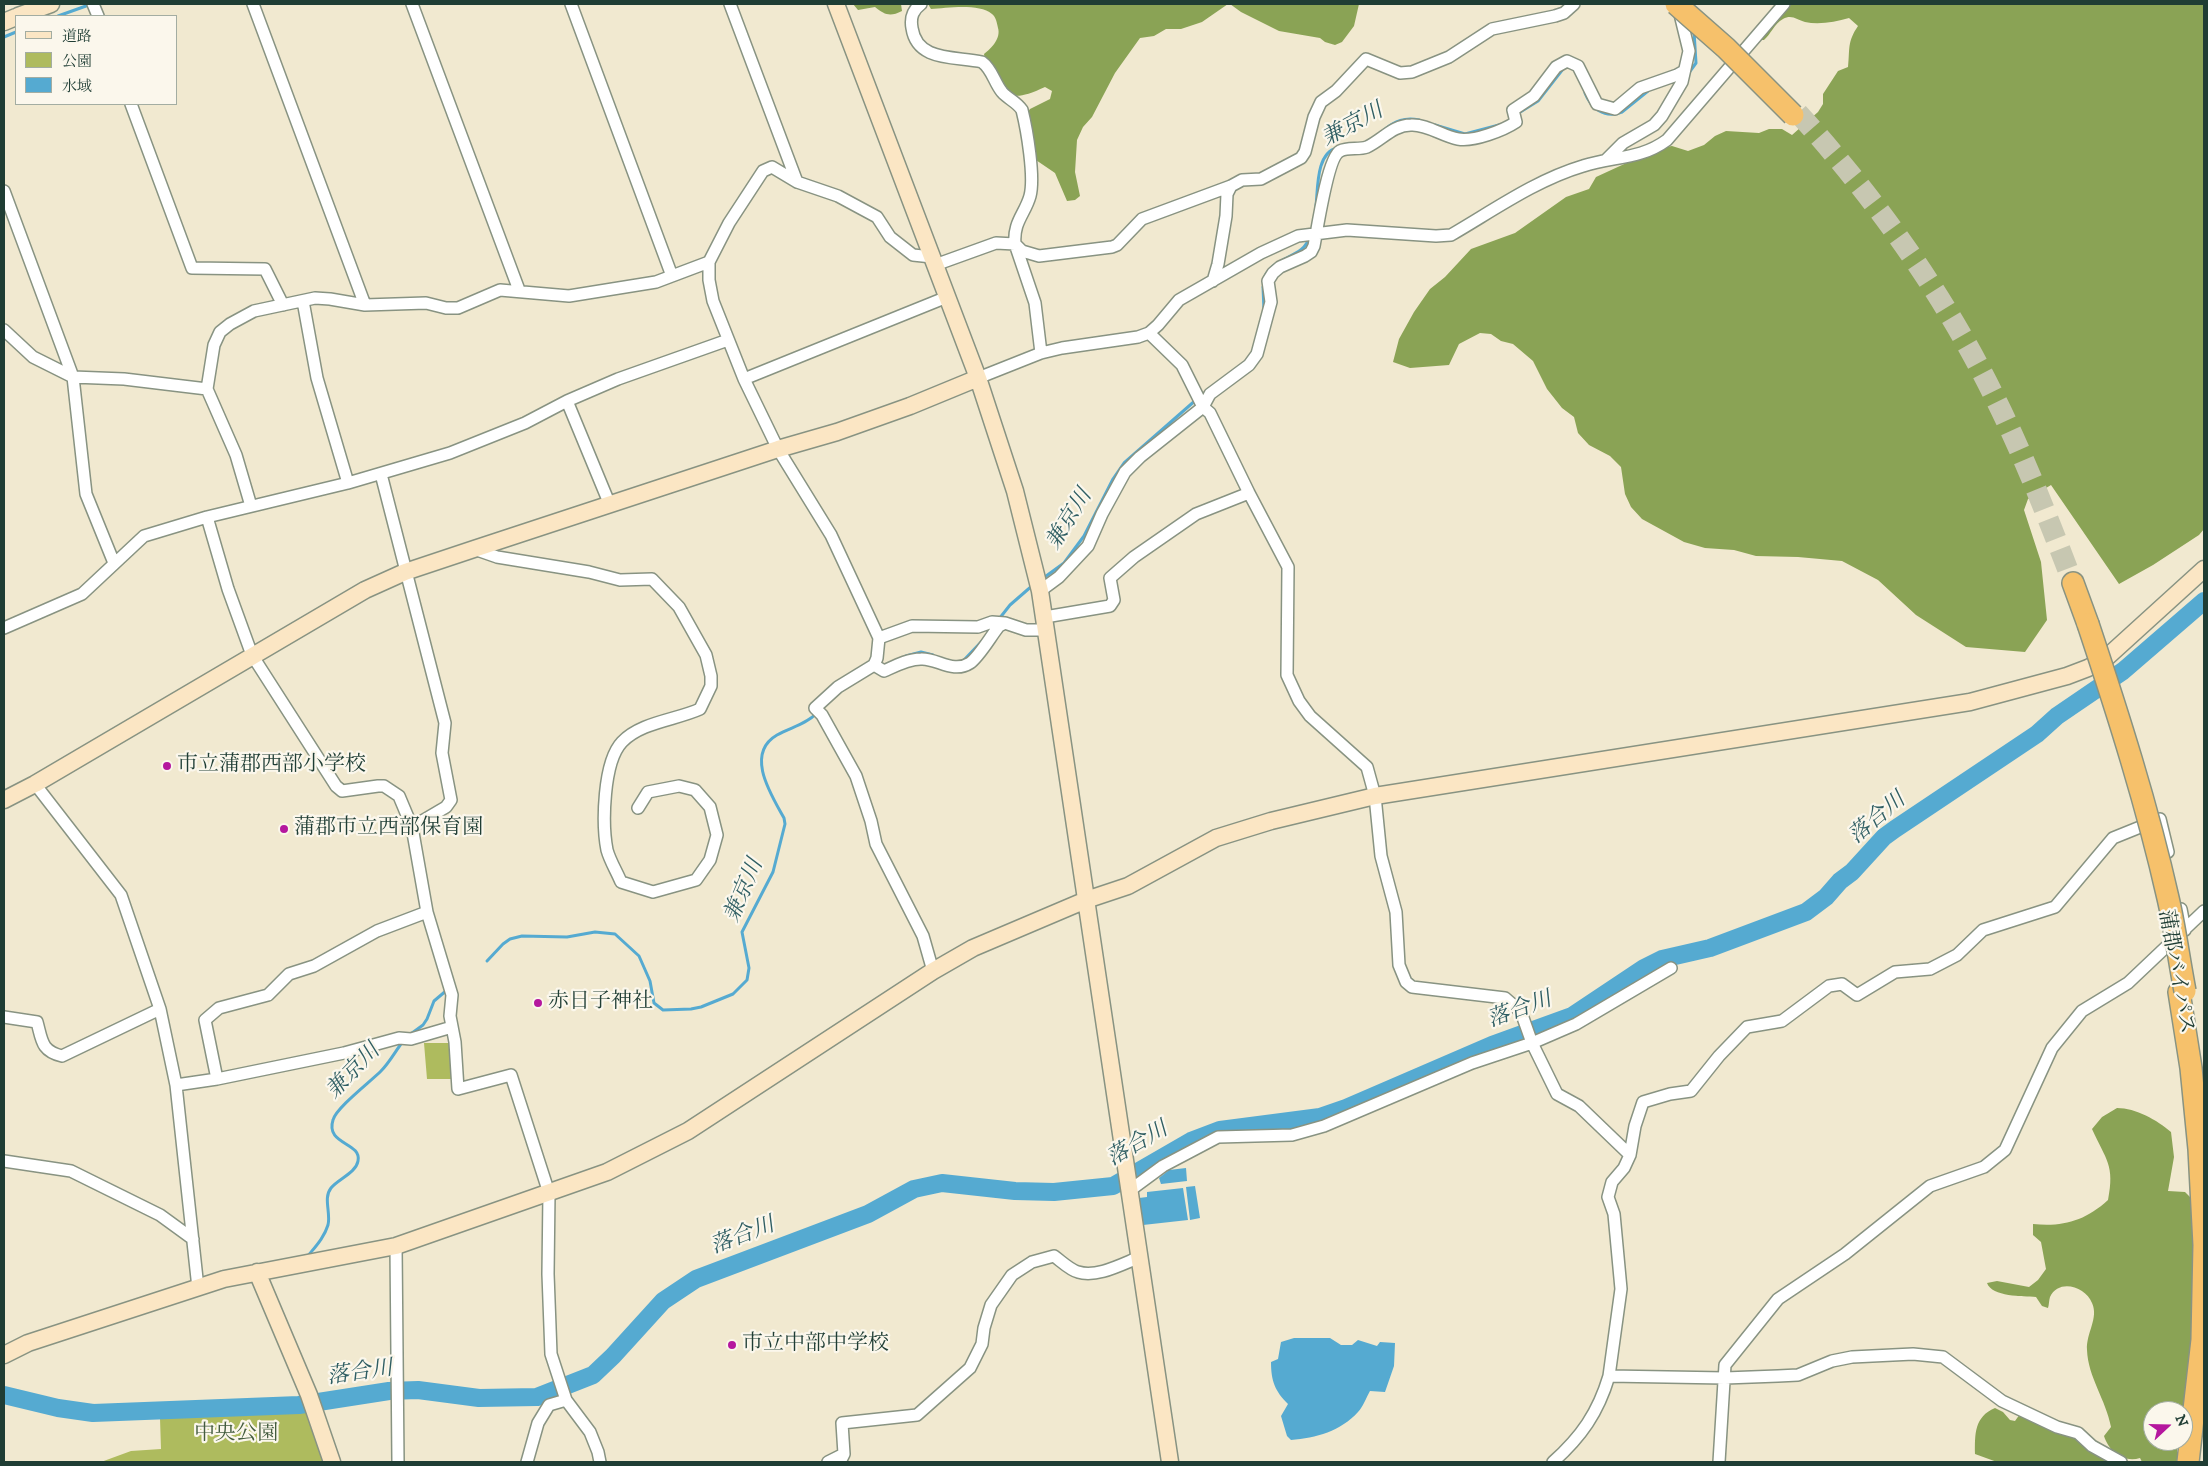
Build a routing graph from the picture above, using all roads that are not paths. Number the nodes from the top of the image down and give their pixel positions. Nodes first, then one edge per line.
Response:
1 (51, 4) edge
2 (252, 4) edge
3 (412, 4) edge
4 (571, 4) edge
5 (730, 4) edge
6 (836, 4) edge
7 (921, 4) edge
8 (1574, 4) edge
9 (1677, 4) edge
10 (1684, 4) edge
11 (1784, 4) edge
12 (22, 15) edge
13 (1684, 76) junction
14 (131, 105) edge
15 (1606, 160) junction
16 (797, 182) junction
17 (1231, 186) junction
18 (4, 191) edge
19 (1312, 234) junction
20 (1015, 244) junction
21 (934, 261) junction
22 (709, 262) junction
23 (672, 276) junction
24 (1213, 281) junction
25 (518, 290) junction
26 (947, 297) junction
27 (303, 301) junction
28 (365, 305) junction
29 (283, 306) junction
30 (4, 330) edge
31 (1149, 333) junction
32 (728, 340) junction
33 (1041, 353) junction
34 (73, 377) junction
35 (978, 378) junction
36 (744, 379) junction
37 (207, 389) junction
38 (567, 401) junction
39 (1200, 401) junction
40 (778, 449) junction
41 (381, 474) junction
42 (348, 484) junction
43 (1249, 494) junction
44 (610, 505) junction
45 (251, 506) junction
46 (207, 517) junction
47 (474, 549) junction
48 (114, 563) junction
49 (2204, 569) edge
50 (405, 572) junction
51 (2070, 584) tunnel mouth
52 (1039, 586) junction
53 (999, 623) junction
54 (1046, 623) junction
55 (4, 628) edge
56 (879, 638) junction
57 (252, 655) junction
58 (878, 668) junction
59 (35, 784) junction
60 (1375, 796) junction
61 (4, 800) edge
62 (638, 808) dead end
63 (412, 827) junction
64 (1086, 900) junction
65 (427, 912) junction
66 (2204, 912) edge
67 (2185, 930) junction
68 (1671, 968) dead end
69 (933, 971) junction
70 (2182, 992) junction
71 (160, 1009) junction
72 (4, 1017) edge
73 (452, 1027) junction
74 (1532, 1041) junction
75 (217, 1079) junction
76 (176, 1085) junction
77 (2204, 1129) edge
78 (1630, 1155) junction
79 (4, 1162) edge
80 (1128, 1189) junction
81 (549, 1193) junction
82 (193, 1239) junction
83 (396, 1246) junction
84 (1140, 1257) junction
85 (257, 1272) junction
86 (198, 1288) junction
87 (4, 1355) edge
88 (1610, 1376) junction
89 (1725, 1378) junction
90 (2204, 1396) edge
91 (566, 1399) junction
92 (842, 1458) edge
93 (332, 1462) edge
94 (398, 1462) edge
95 (527, 1462) edge
96 (600, 1462) edge
97 (828, 1462) edge
98 (1170, 1462) edge
99 (1553, 1462) edge
100 (1719, 1462) edge
101 (2121, 1462) edge
102 (2188, 1462) edge
103 (2196, 1462) edge

1 - 12 street
2 - 28 street
3 - 25 street
4 - 23 street
5 - 16 street
6 - 21 street
7 - 20 street
8 - 17 street
9 - 10 highway, bridge
9 - 13 street
11 - 15 street
13 - 15 street
13 - 19 street
14 - 29 street
15 - 19 street
16 - 21 street
16 - 22 street
17 - 20 street
17 - 24 street
18 - 34 street
19 - 24 street
19 - 39 street
20 - 21 street
20 - 33 street
21 - 26 street
22 - 23 street
22 - 32 street
23 - 25 street
24 - 31 street
25 - 28 street
26 - 35 street
26 - 36 street
27 - 28 street
27 - 29 street
27 - 42 street
29 - 37 street
30 - 34 street
31 - 33 street
31 - 39 street
32 - 36 street
32 - 38 street
33 - 35 street
34 - 37 street
34 - 48 street
35 - 40 street
35 - 52 street
36 - 40 street
37 - 45 street
38 - 41 street
38 - 44 street
39 - 43 street
39 - 52 street
40 - 44 street
40 - 56 street
41 - 42 street
41 - 50 street
42 - 45 street
43 - 54 street
43 - 60 street
44 - 47 street
45 - 46 street
46 - 48 street
46 - 57 street
47 - 50 street
47 - 62 street
48 - 55 street
49 - 60 street
50 - 57 street
50 - 63 street
51 - 70 highway, 蒲郡バイパス, bridge
52 - 54 street
53 - 54 street
53 - 56 street
53 - 58 street
54 - 64 street
56 - 58 street
57 - 59 street
57 - 63 street
58 - 69 street
59 - 61 street
59 - 71 street
60 - 64 street
60 - 74 street
63 - 65 street
64 - 69 street
64 - 80 street
65 - 73 street
65 - 75 street
66 - 67 street
67 - 78 street
67 - 89 street
68 - 74 street
69 - 81 street
70 - 77 highway, 蒲郡バイパス
70 - 102 highway, 蒲郡バイパス
71 - 72 street
71 - 76 street
73 - 75 street
73 - 81 street
74 - 78 street
74 - 80 street
75 - 76 street
76 - 82 street
78 - 88 street
79 - 82 street
80 - 84 street
81 - 83 street
81 - 91 street
82 - 86 street
83 - 85 street
83 - 94 street
84 - 92 street
84 - 98 street
85 - 86 street
85 - 93 street
86 - 87 street
88 - 89 street
88 - 99 street
89 - 100 street
89 - 101 street
90 - 103 highway
91 - 95 street
91 - 96 street
92 - 97 street

